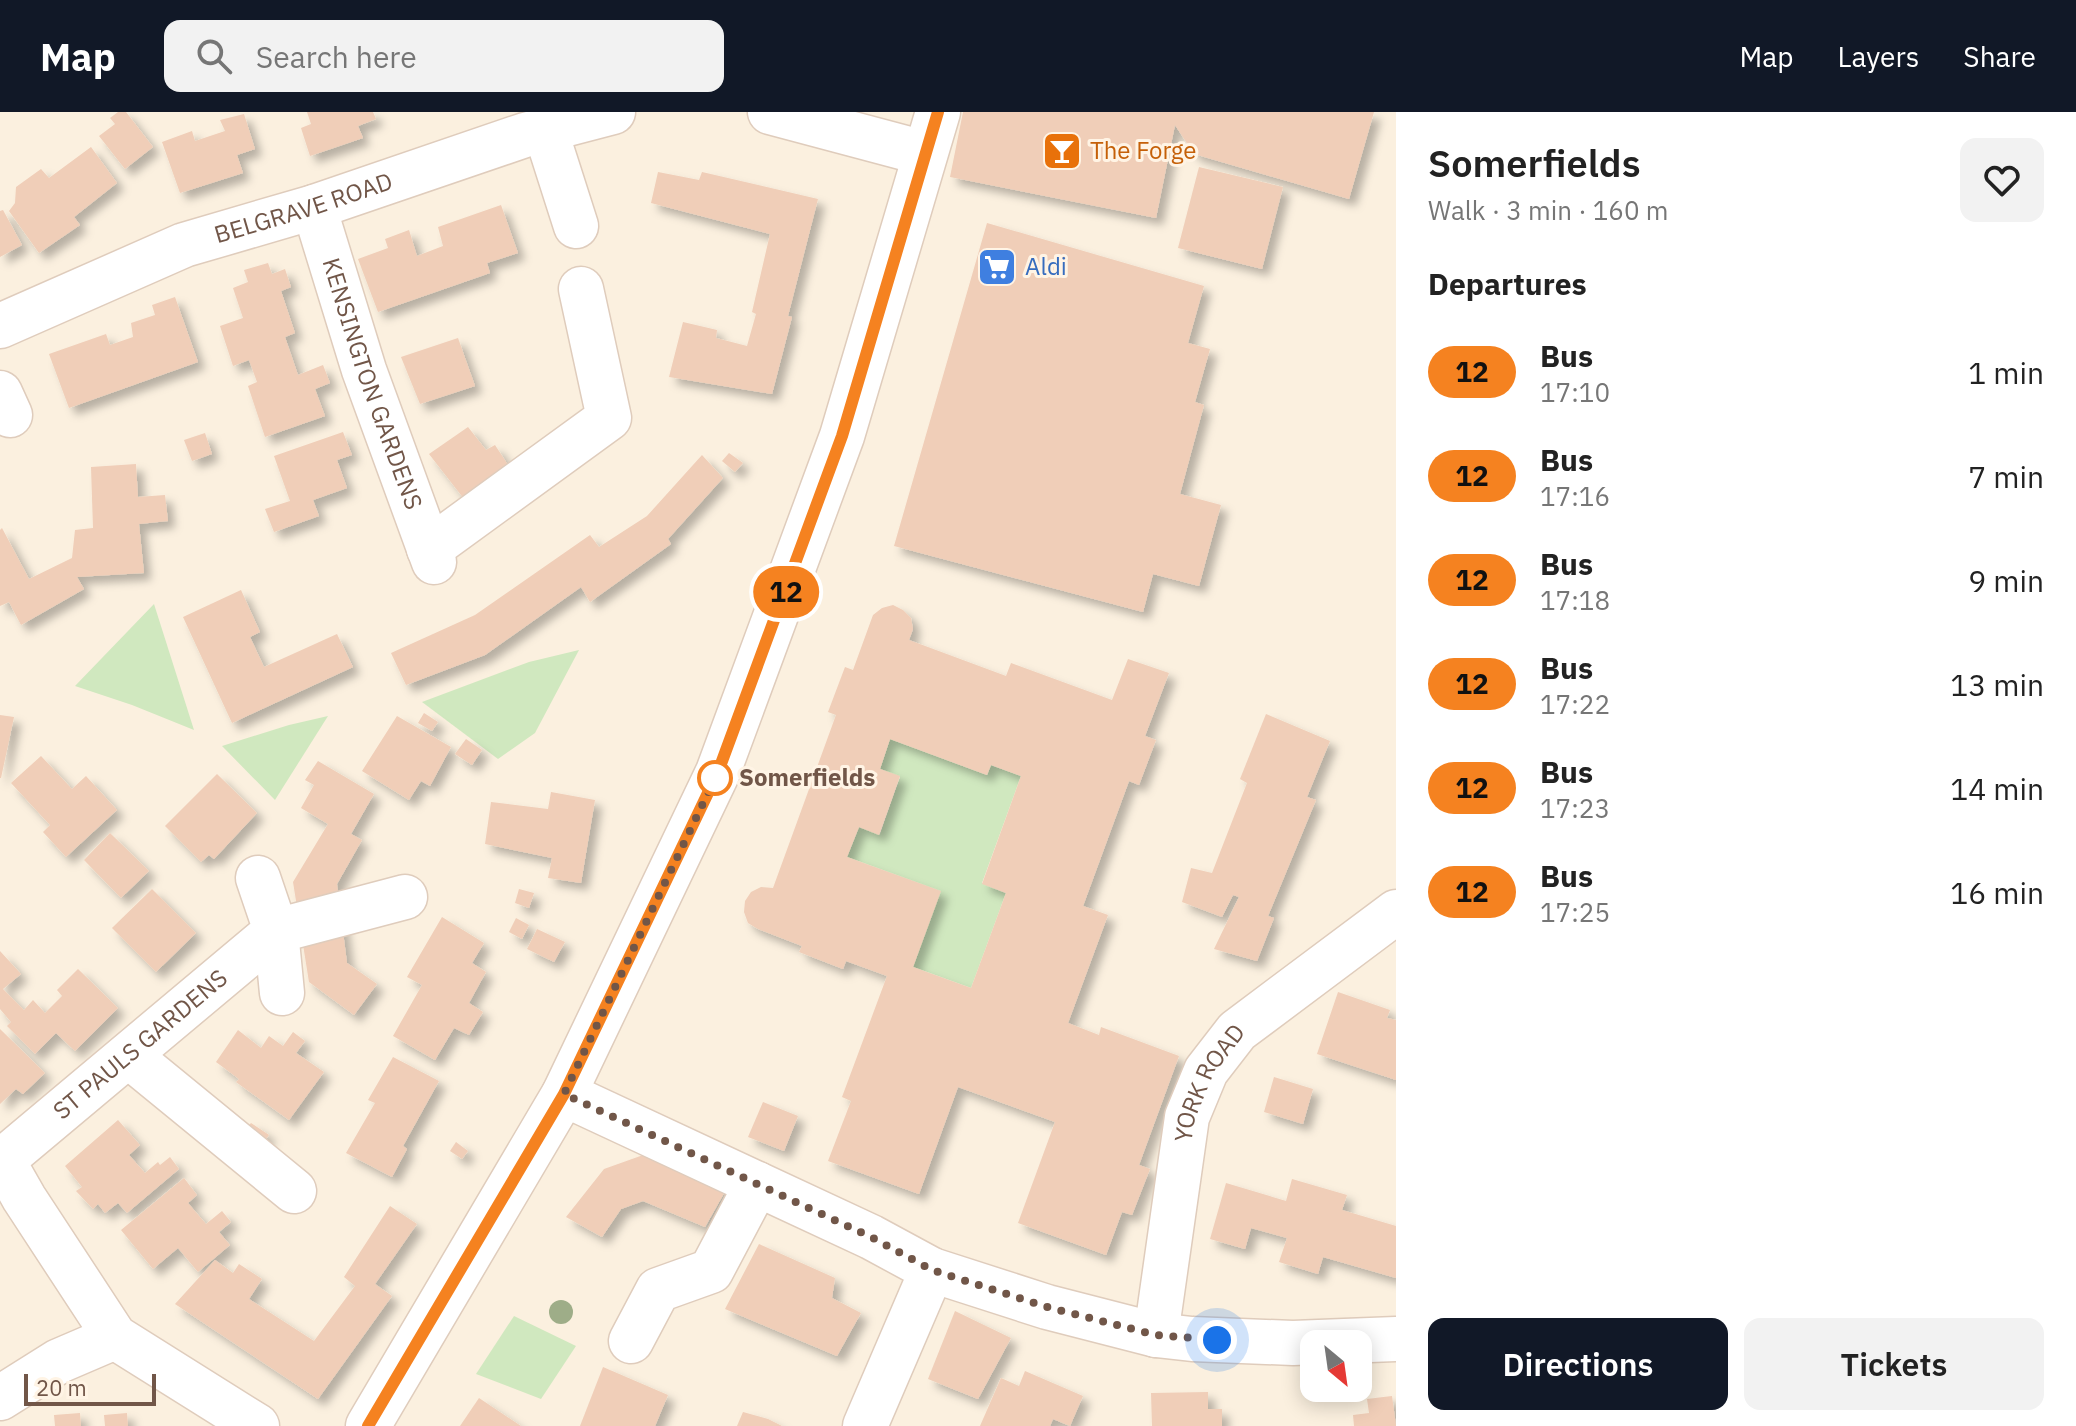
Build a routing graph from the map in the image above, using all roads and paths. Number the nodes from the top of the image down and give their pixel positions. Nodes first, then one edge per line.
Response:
1 (613, 112) edge
2 (770, 112) edge
3 (938, 112) edge
4 (545, 129) junction
5 (924, 153) junction
6 (314, 207) junction
7 (576, 226) dead end
8 (581, 289) dead end
9 (0, 326) edge
10 (258, 878) dead end
11 (405, 897) dead end
12 (1396, 912) edge
13 (276, 931) junction
14 (282, 993) dead end
15 (129, 1056) junction
16 (564, 1094) junction
17 (2, 1157) edge
18 (757, 1184) junction
19 (294, 1191) dead end
20 (932, 1270) junction
21 (1156, 1335) junction
22 (115, 1337) junction
23 (1396, 1339) edge
24 (631, 1341) dead end
25 (0, 1398) edge
26 (257, 1426) edge
27 (368, 1426) edge
28 (865, 1426) edge

1 - 4 street, BELGRAVE ROAD
2 - 5 street
3 - 5 street
4 - 6 street, BELGRAVE ROAD
4 - 7 street
5 - 16 street
6 - 8 street, KENSINGTON GARDENS
6 - 9 street, BELGRAVE ROAD
10 - 13 street
11 - 13 street
12 - 21 street, YORK ROAD
13 - 14 street
13 - 15 street, ST PAULS GARDENS
15 - 17 street, ST PAULS GARDENS
15 - 19 street
16 - 18 street
16 - 27 street
17 - 22 street
18 - 20 street
18 - 24 street
20 - 21 street
20 - 28 street
21 - 23 street
22 - 25 street
22 - 26 street

